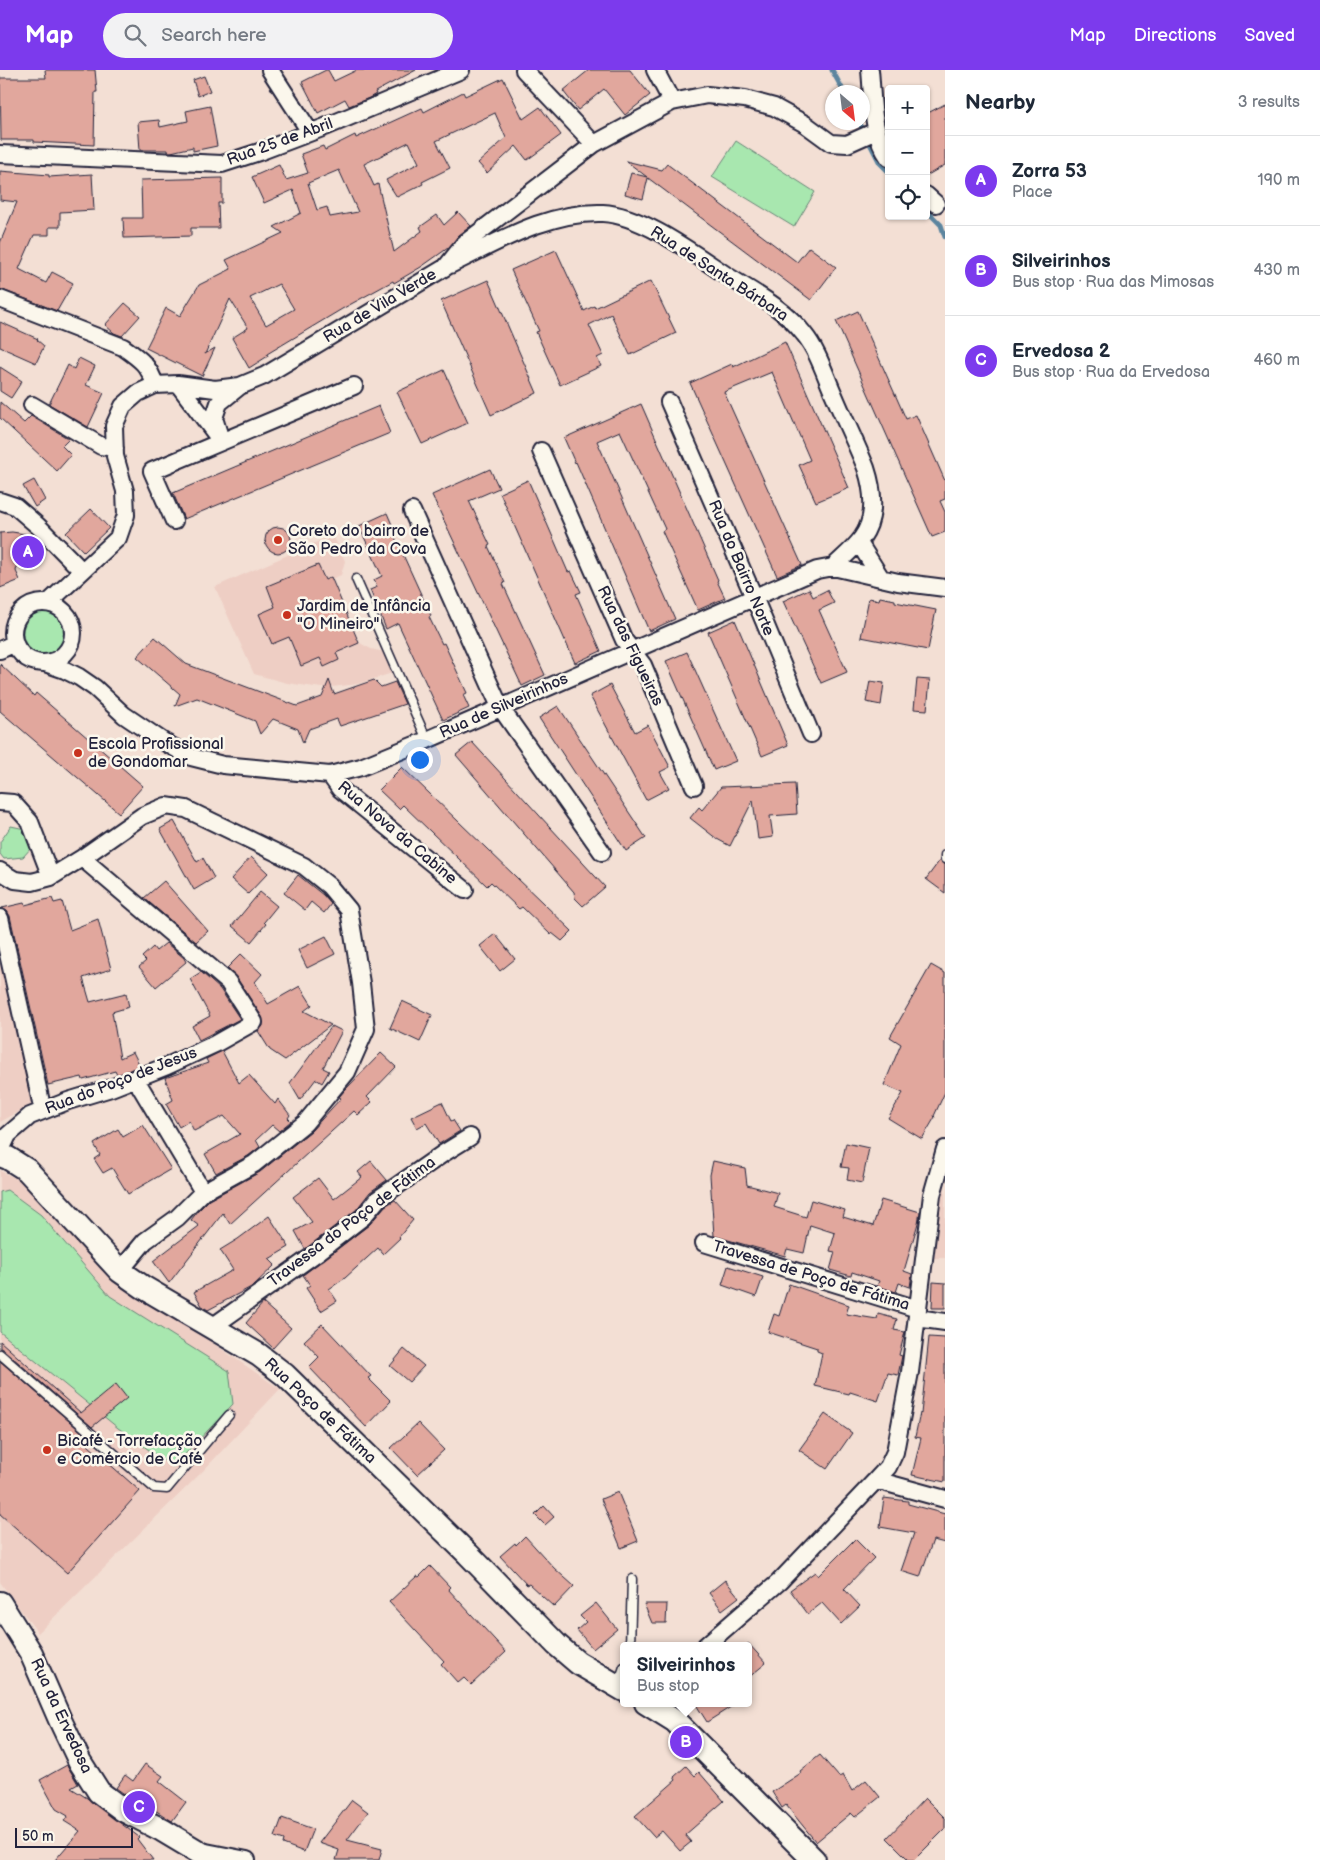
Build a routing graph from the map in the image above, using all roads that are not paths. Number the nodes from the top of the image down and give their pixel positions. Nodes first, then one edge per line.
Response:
1 (270, 70) edge
2 (461, 70) edge
3 (524, 70) edge
4 (870, 70) edge
5 (656, 71) edge
6 (672, 102) junction
7 (310, 132) junction
8 (869, 134) junction
9 (594, 144) junction
10 (885, 152) edge
11 (0, 154) edge
12 (446, 267) junction
13 (0, 299) edge
14 (178, 384) junction
15 (155, 385) junction
16 (240, 386) junction
17 (354, 386) dead end
18 (669, 402) dead end
19 (32, 405) dead end
20 (221, 441) junction
21 (115, 448) junction
22 (542, 451) dead end
23 (0, 501) edge
24 (412, 511) dead end
25 (174, 521) dead end
26 (859, 543) junction
27 (833, 567) junction
28 (82, 571) junction
29 (881, 578) junction
30 (356, 579) dead end
31 (945, 588) edge
32 (754, 597) junction
33 (48, 603) junction
34 (72, 642) junction
35 (7, 646) edge
36 (632, 651) junction
37 (45, 663) junction
38 (94, 688) junction
39 (500, 707) junction
40 (811, 734) dead end
41 (427, 740) junction
42 (330, 775) junction
43 (694, 786) dead end
44 (0, 802) edge
45 (602, 852) dead end
46 (945, 855) edge
47 (82, 858) junction
48 (945, 859) edge
49 (0, 871) edge
50 (51, 877) junction
51 (466, 890) dead end
52 (0, 918) edge
53 (135, 1078) junction
54 (43, 1111) junction
55 (470, 1137) dead end
56 (945, 1149) edge
57 (0, 1154) edge
58 (203, 1192) junction
59 (704, 1243) dead end
60 (120, 1271) junction
61 (917, 1313) junction
62 (945, 1322) edge
63 (212, 1327) junction
64 (0, 1354) edge
65 (229, 1415) dead end
66 (876, 1480) junction
67 (945, 1499) edge
68 (632, 1579) dead end
69 (0, 1603) edge
70 (630, 1642) edge
71 (710, 1642) edge
72 (620, 1681) edge
73 (652, 1707) edge
74 (203, 1855) edge
75 (806, 1857) edge
76 (246, 1860) edge

1 - 7 street
2 - 7 street, Rua 25 de Abril
3 - 9 street
4 - 8 street
5 - 6 street
6 - 8 street, Rua de Vila Verde
6 - 9 street, Rua de Vila Verde
7 - 11 street, Rua 25 de Abril
8 - 10 street
9 - 12 street, Rua de Vila Verde
12 - 16 street, Rua de Vila Verde
12 - 26 street, Rua de Santa Bárbara
13 - 15 street
14 - 15 street, Rua de Vila Verde
14 - 16 street, Rua de Vila Verde
14 - 20 street
15 - 21 street, Rua de Vila Verde
16 - 20 street
17 - 20 street
18 - 32 street, Rua do Bairro Norte
19 - 21 street
20 - 25 street
21 - 28 street, Rua de Vila Verde
22 - 36 street, Rua das Figueiras
23 - 28 street
24 - 39 street
26 - 27 street, Rua de Santa Bárbara
26 - 29 street
27 - 29 street
27 - 32 street, Rua de Silveirinhos
28 - 33 street, Rua de Vila Verde
29 - 31 street
30 - 41 lane
32 - 36 street, Rua de Silveirinhos
32 - 40 street, Rua do Bairro Norte
33 - 34 street
33 - 35 street
34 - 37 street
34 - 38 street, Rua de Silveirinhos
35 - 37 street
36 - 39 street, Rua de Silveirinhos
36 - 43 street, Rua das Figueiras
37 - 38 street, Rua de Silveirinhos
38 - 42 street, Rua de Silveirinhos
39 - 41 street, Rua de Silveirinhos
39 - 45 street
41 - 42 street, Rua de Silveirinhos
42 - 51 street, Rua Nova da Cabine
44 - 50 street
46 - 48 lane
47 - 50 street
47 - 53 street, Rua do Poço de Jesus
47 - 58 street
49 - 50 street
52 - 54 street
53 - 54 street, Rua do Poço de Jesus
53 - 58 street
54 - 57 street, Rua do Poço de Jesus
55 - 63 street, Travessa do Poço de Fátima
56 - 61 street
57 - 60 street, Rua Poço de Fátima
58 - 60 street
59 - 61 street, Travessa de Poço de Fátima
60 - 63 street, Rua Poço de Fátima
61 - 62 street, Travessa de Poço de Fátima
61 - 66 street
63 - 72 street, Rua Poço de Fátima
64 - 65 lane
66 - 67 street
66 - 71 street
68 - 70 lane
69 - 74 street, Rua da Ervedosa
73 - 75 street
74 - 76 street

